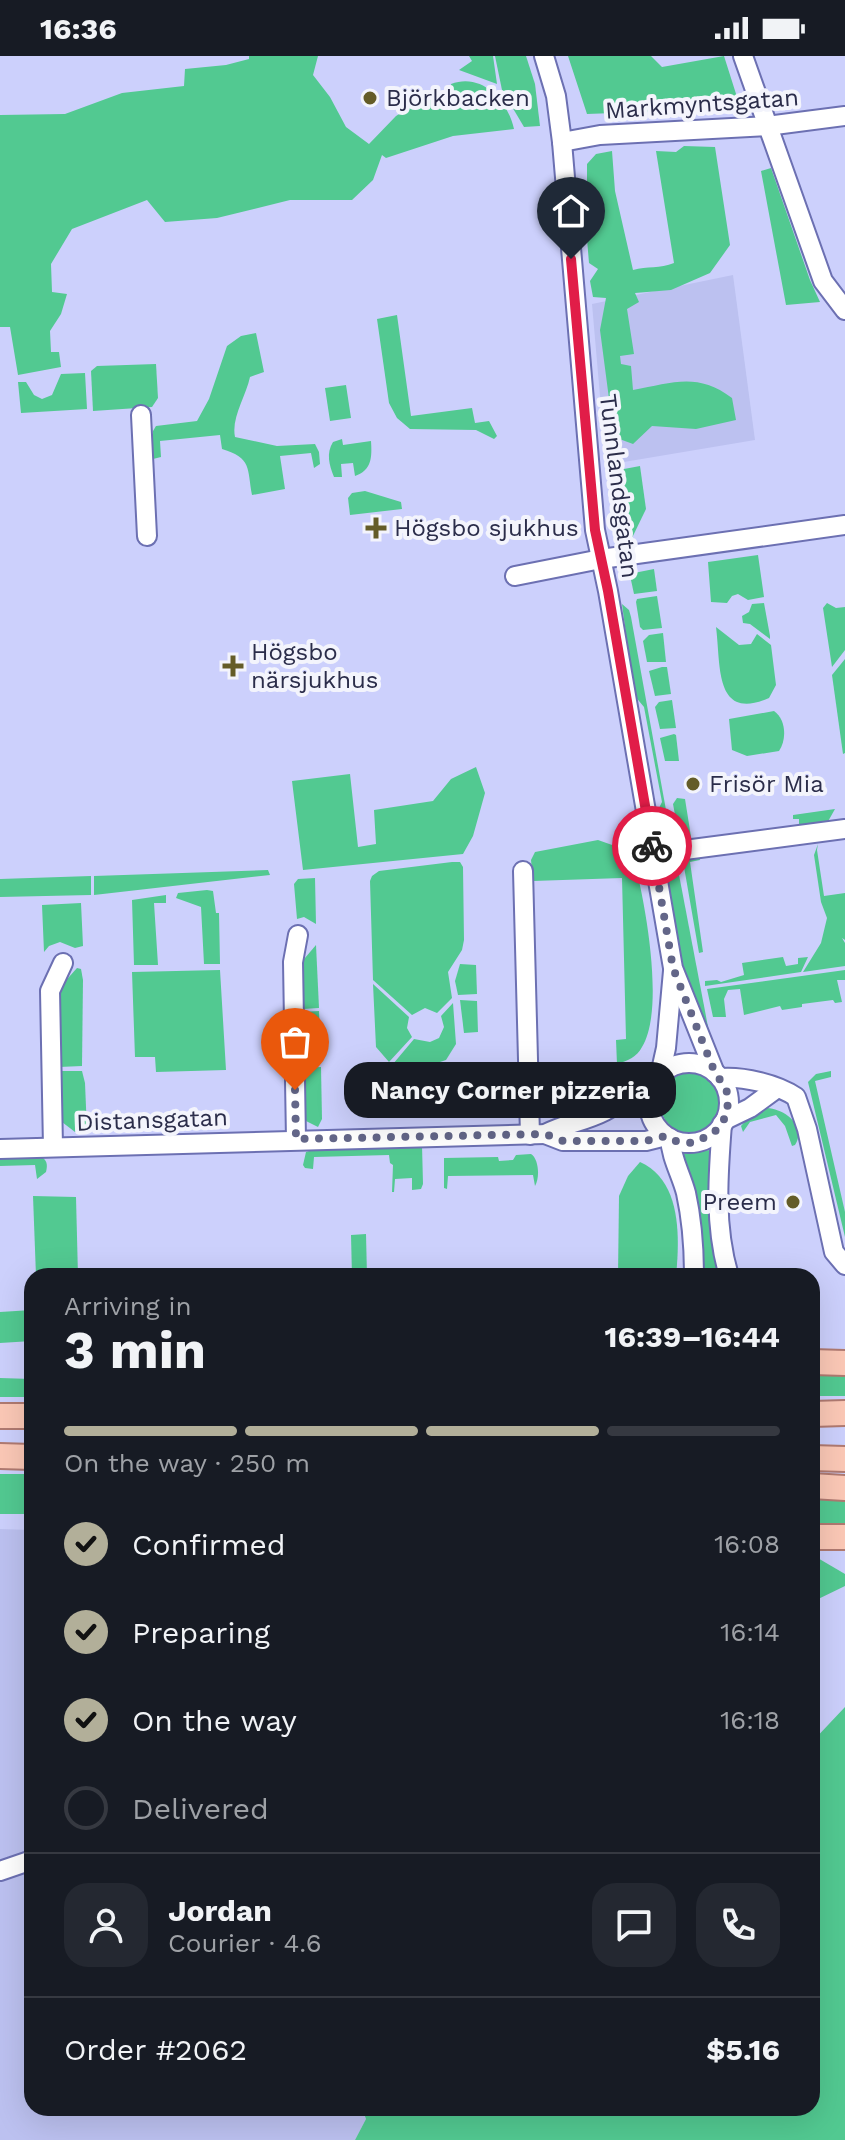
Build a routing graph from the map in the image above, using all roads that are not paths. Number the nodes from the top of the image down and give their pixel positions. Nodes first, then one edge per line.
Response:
1 (544, 56) edge
2 (743, 56) edge
3 (845, 116) edge
4 (767, 126) junction
5 (562, 142) junction
6 (845, 310) edge
7 (141, 415) dead end
8 (845, 525) edge
9 (147, 536) dead end
10 (601, 559) junction
11 (515, 576) dead end
12 (845, 829) edge
13 (654, 854) junction
14 (523, 871) dead end
15 (298, 935) dead end
16 (63, 963) dead end
17 (673, 968) junction
18 (718, 1076) junction
19 (657, 1079) junction
20 (776, 1089) junction
21 (723, 1122) junction
22 (538, 1134) junction
23 (668, 1137) junction
24 (296, 1139) junction
25 (53, 1147) junction
26 (0, 1149) edge
27 (845, 1265) edge
28 (693, 1268) edge
29 (727, 1268) edge
30 (820, 1362) edge
31 (845, 1363) edge
32 (845, 1413) edge
33 (820, 1414) edge
34 (0, 1416) edge
35 (24, 1416) edge
36 (820, 1423) edge
37 (845, 1423) edge
38 (0, 1456) edge
39 (24, 1457) edge
40 (820, 1458) edge
41 (845, 1459) edge
42 (820, 1486) edge
43 (845, 1488) edge
44 (820, 1537) edge
45 (845, 1537) edge
46 (24, 1863) edge
47 (0, 1871) edge

1 - 5 street, Tunnlandsgatan
2 - 4 street
3 - 4 street, Markmyntsgatan
4 - 5 street, Markmyntsgatan
4 - 6 street
5 - 10 street, Tunnlandsgatan
7 - 9 street
8 - 10 street
10 - 11 street
10 - 13 street, Tunnlandsgatan
12 - 13 street
13 - 17 street, Tunnlandsgatan
14 - 22 street
15 - 24 street
16 - 25 street
17 - 18 street, Tunnlandsgatan
17 - 19 street, Tunnlandsgatan
18 - 19 street
18 - 20 street
18 - 21 street
19 - 22 street, Distansgatan
19 - 23 street
20 - 21 street
20 - 27 street
21 - 23 street
21 - 29 street
22 - 23 street, Distansgatan
22 - 24 street, Distansgatan
23 - 28 street
24 - 25 street, Distansgatan
25 - 26 street, Distansgatan
30 - 31 main road
32 - 33 main road
34 - 35 main road
36 - 37 main road
38 - 39 main road
40 - 41 main road
42 - 43 main road
44 - 45 main road
46 - 47 street

